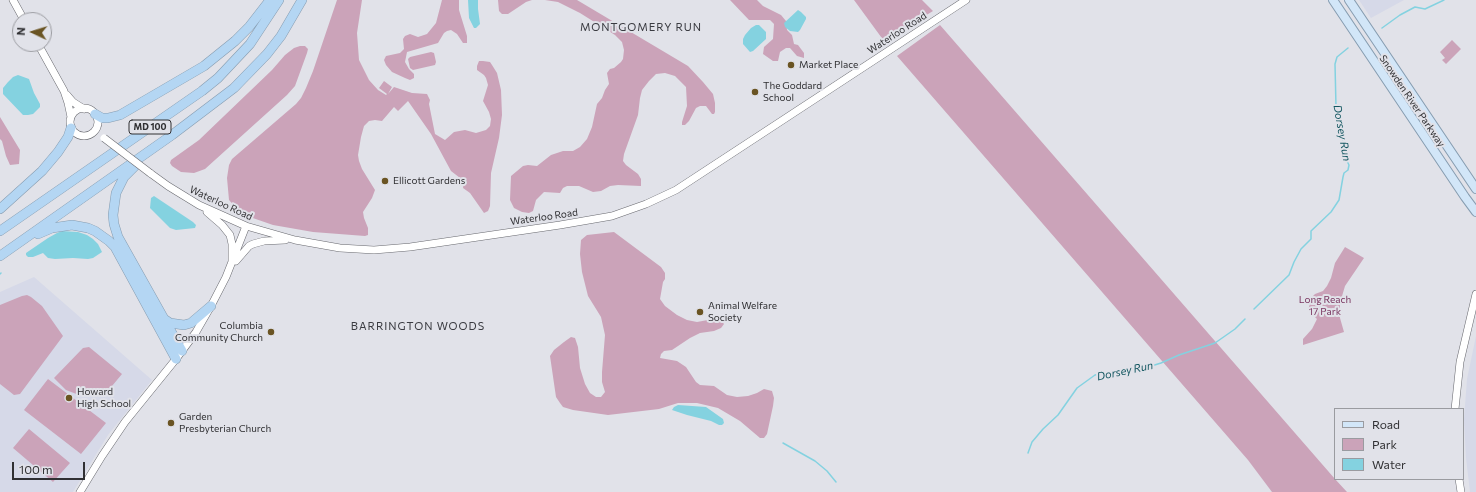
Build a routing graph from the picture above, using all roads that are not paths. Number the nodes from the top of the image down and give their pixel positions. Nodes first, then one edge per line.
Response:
1 (13, 0) edge
2 (270, 0) edge
3 (279, 0) edge
4 (302, 0) edge
5 (966, 0) edge
6 (1333, 0) edge
7 (1349, 0) edge
8 (20, 12) edge
9 (42, 52) edge
10 (64, 91) junction
11 (84, 109) junction
12 (94, 114) junction
13 (71, 117) junction
14 (71, 128) junction
15 (94, 131) junction
16 (172, 135) junction
17 (1476, 189) edge
18 (199, 205) junction
19 (0, 209) edge
20 (1476, 212) edge
21 (246, 226) junction
22 (0, 231) edge
23 (295, 240) junction
24 (0, 256) edge
25 (232, 266) junction
26 (1476, 294) edge
27 (211, 306) junction
28 (1476, 313) edge
29 (164, 319) junction
30 (1464, 344) junction
31 (182, 351) junction
32 (176, 359) junction
33 (1455, 408) edge
34 (1459, 480) edge
35 (80, 492) edge
36 (1461, 492) edge

1 - 8 main road
2 - 12 highway
3 - 22 highway, MD 100
4 - 16 highway, MD 100
5 - 23 main road, Waterloo Road
6 - 20 main road, Snowden River Parkway
7 - 17 main road, Snowden River Parkway
9 - 10 main road
10 - 11 main road
10 - 13 main road
11 - 12 main road
11 - 13 main road
12 - 15 main road
13 - 14 main road
14 - 15 main road
14 - 19 highway
15 - 18 main road, Waterloo Road, bridge
16 - 24 highway, MD 100
16 - 29 highway
18 - 21 main road, Waterloo Road
18 - 25 main road
21 - 23 main road, Waterloo Road
21 - 25 main road
23 - 25 main road
24 - 32 highway
25 - 27 main road
26 - 30 main road
27 - 29 highway
27 - 31 main road
28 - 30 main road
29 - 31 highway
30 - 33 main road
31 - 32 main road
32 - 35 main road
34 - 36 main road

